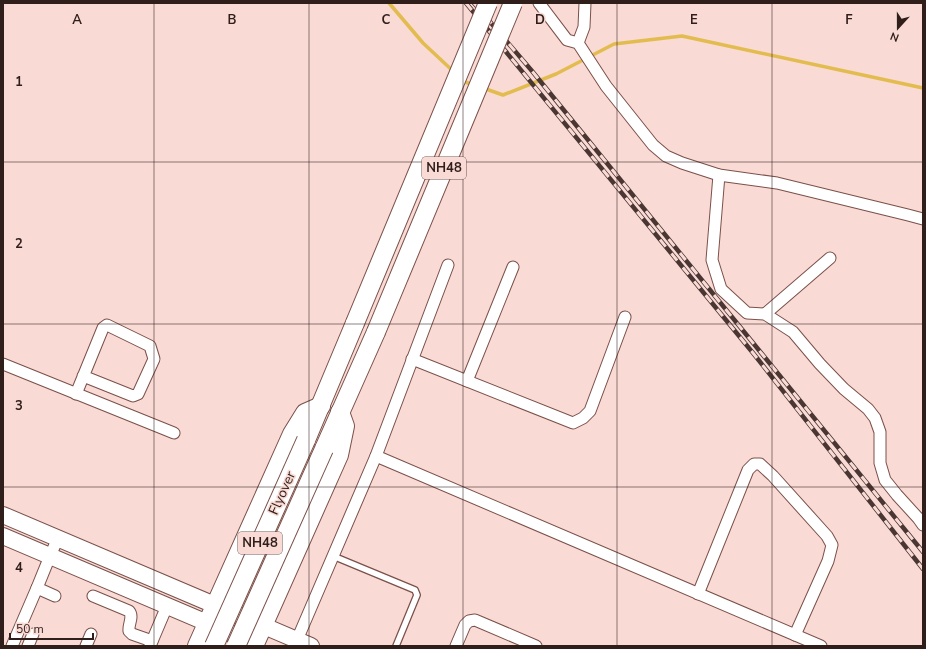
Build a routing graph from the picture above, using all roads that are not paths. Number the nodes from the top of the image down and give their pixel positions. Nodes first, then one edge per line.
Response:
1 (488, 3) edge
2 (513, 3) edge
3 (539, 3) edge
4 (585, 3) edge
5 (579, 45) junction
6 (719, 175) junction
7 (923, 220) edge
8 (830, 258) dead end
9 (448, 265) dead end
10 (513, 267) dead end
11 (766, 314) junction
12 (625, 318) dead end
13 (412, 359) junction
14 (3, 364) edge
15 (83, 376) junction
16 (467, 381) junction
17 (76, 394) junction
18 (321, 406) junction
19 (340, 412) junction
20 (174, 433) dead end
21 (376, 456) junction
22 (3, 515) edge
23 (923, 526) edge
24 (3, 536) edge
25 (58, 538) junction
26 (50, 556) junction
27 (333, 556) junction
28 (37, 588) junction
29 (698, 594) junction
30 (55, 596) dead end
31 (93, 596) dead end
32 (215, 605) junction
33 (167, 606) junction
34 (208, 623) junction
35 (263, 625) junction
36 (33, 634) dead end
37 (91, 634) dead end
38 (136, 635) junction
39 (795, 635) junction
40 (304, 643) edge
41 (151, 644) edge
42 (257, 645) edge
43 (12, 646) edge
44 (28, 646) edge
45 (86, 646) edge
46 (141, 646) edge
47 (197, 646) edge
48 (214, 646) edge
49 (236, 646) edge
50 (396, 646) edge
51 (456, 646) edge
52 (536, 646) edge
53 (821, 646) edge

1 - 18 highway, NH48, bridge
2 - 19 highway, NH48, bridge
3 - 5 street
4 - 5 street
5 - 6 street
6 - 7 street
6 - 11 street
8 - 11 street
9 - 13 street
10 - 16 street
11 - 23 street
12 - 16 street
13 - 16 street
13 - 21 street
14 - 17 street
15 - 15 street
15 - 17 street
17 - 20 street
18 - 32 highway
18 - 48 highway, Flyover / NH48, bridge
19 - 35 highway
19 - 49 highway, Flyover / NH48, bridge
21 - 27 street
21 - 29 street
22 - 25 main road
24 - 26 main road
25 - 26 street
25 - 32 main road
26 - 28 street
26 - 33 main road
27 - 40 street
27 - 50 lane
28 - 30 street
28 - 43 street
29 - 39 street
29 - 39 street
31 - 38 street
32 - 34 highway
32 - 35 main road
33 - 34 main road
33 - 41 street
34 - 42 main road
34 - 47 highway
35 - 40 main road
35 - 42 highway
36 - 44 street
37 - 45 street
38 - 41 street
38 - 46 street
39 - 53 street
51 - 52 street

